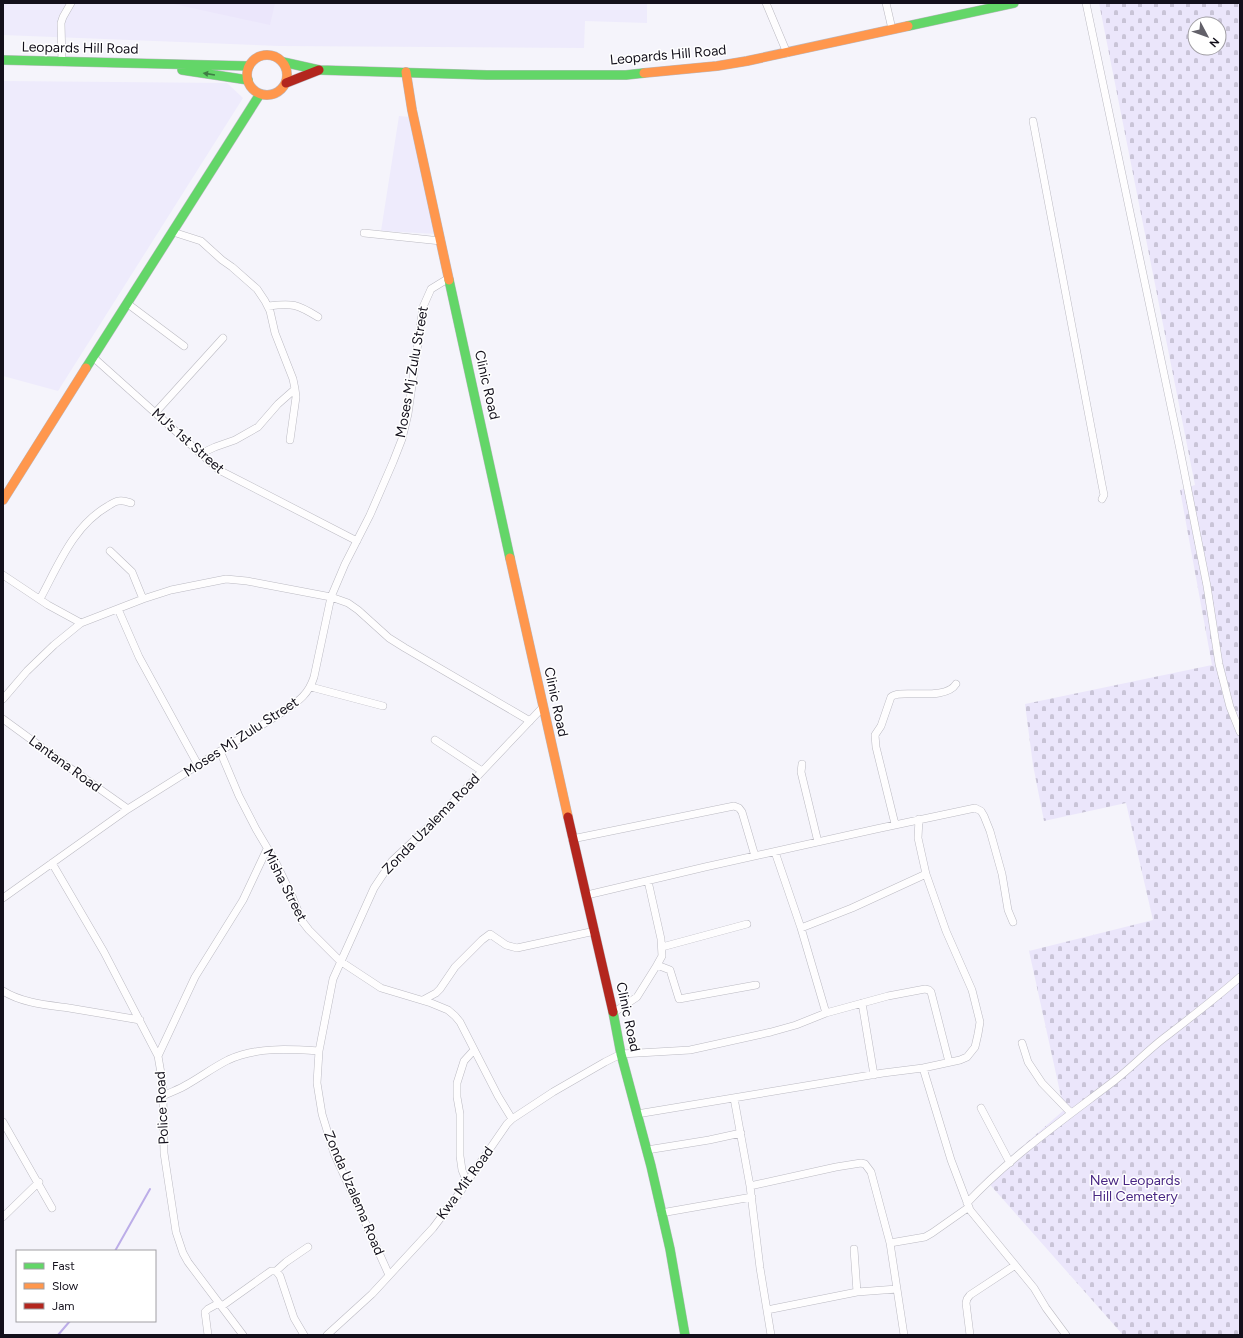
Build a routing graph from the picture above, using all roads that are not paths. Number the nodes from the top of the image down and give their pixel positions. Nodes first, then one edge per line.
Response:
1 (71, 3) edge
2 (766, 3) edge
3 (886, 3) edge
4 (1014, 3) edge
5 (1086, 3) edge
6 (892, 29) junction
7 (788, 53) junction
8 (3, 60) edge
9 (62, 62) junction
10 (283, 62) junction
11 (156, 64) junction
12 (249, 66) junction
13 (319, 70) junction
14 (406, 72) junction
15 (248, 80) junction
16 (286, 83) junction
17 (260, 94) junction
18 (1033, 121) dead end
19 (173, 232) junction
20 (364, 233) dead end
21 (441, 241) junction
22 (449, 278) junction
23 (128, 304) junction
24 (268, 306) junction
25 (318, 317) dead end
26 (223, 338) dead end
27 (184, 346) dead end
28 (94, 358) junction
29 (295, 389) junction
30 (155, 413) junction
31 (290, 440) dead end
32 (200, 454) junction
33 (1102, 499) dead end
34 (3, 500) edge
35 (131, 503) dead end
36 (357, 541) junction
37 (110, 551) dead end
38 (3, 575) edge
39 (331, 597) junction
40 (143, 599) junction
41 (40, 600) junction
42 (118, 609) junction
43 (81, 623) junction
44 (956, 684) dead end
45 (311, 687) junction
46 (3, 699) edge
47 (383, 706) dead end
48 (543, 707) junction
49 (3, 719) edge
50 (530, 721) junction
51 (1240, 732) edge
52 (435, 740) dead end
53 (220, 751) junction
54 (802, 764) dead end
55 (198, 765) junction
56 (482, 771) junction
57 (128, 809) junction
58 (919, 819) junction
59 (895, 824) junction
60 (572, 839) junction
61 (818, 842) junction
62 (267, 849) junction
63 (775, 852) junction
64 (755, 856) junction
65 (52, 863) junction
66 (926, 874) junction
67 (648, 881) junction
68 (587, 895) junction
69 (3, 898) edge
70 (1013, 922) dead end
71 (747, 924) dead end
72 (801, 928) junction
73 (595, 931) junction
74 (662, 947) junction
75 (340, 961) junction
76 (657, 965) junction
77 (1240, 977) edge
78 (756, 985) dead end
79 (3, 990) edge
80 (423, 1000) junction
81 (862, 1003) junction
82 (613, 1013) junction
83 (826, 1013) junction
84 (140, 1020) junction
85 (1022, 1043) dead end
86 (474, 1050) junction
87 (319, 1051) junction
88 (621, 1054) junction
89 (158, 1056) junction
90 (948, 1062) junction
91 (923, 1068) junction
92 (874, 1074) junction
93 (163, 1096) junction
94 (734, 1098) junction
95 (981, 1108) dead end
96 (1071, 1113) junction
97 (637, 1114) junction
98 (512, 1119) junction
99 (3, 1122) edge
100 (741, 1133) junction
101 (647, 1150) junction
102 (1010, 1163) junction
103 (39, 1182) junction
104 (467, 1182) junction
105 (750, 1186) junction
106 (752, 1197) junction
107 (968, 1205) junction
108 (52, 1208) dead end
109 (661, 1213) junction
110 (3, 1217) edge
111 (890, 1243) junction
112 (308, 1247) dead end
113 (854, 1249) dead end
114 (1014, 1266) junction
115 (276, 1271) junction
116 (389, 1275) junction
117 (897, 1289) junction
118 (857, 1292) junction
119 (220, 1304) junction
120 (767, 1310) junction
121 (208, 1335) edge
122 (243, 1335) edge
123 (304, 1335) edge
124 (328, 1335) edge
125 (685, 1335) edge
126 (770, 1335) edge
127 (904, 1335) edge
128 (970, 1335) edge
129 (1066, 1335) edge

1 - 9 street
2 - 7 street
3 - 6 street
4 - 6 street, Leopards Hill Road
5 - 51 street
6 - 7 street, Leopards Hill Road
7 - 14 street, Leopards Hill Road
8 - 9 street, Leopards Hill Road
9 - 11 street, Leopards Hill Road
10 - 12 street
10 - 13 street, Leopards Hill Road
10 - 16 street
11 - 12 street, Leopards Hill Road
15 -> 11 street, Leopards Hill Road
12 - 15 street
13 - 14 street, Leopards Hill Road
13 - 16 street, Leopards Hill Road
14 - 21 street, Clinic Road
15 - 17 street
16 - 17 street
17 - 19 street
18 - 33 street
19 - 23 street
19 - 24 street
20 - 21 street
21 - 22 street, Clinic Road
22 - 36 street, Moses Mj Zulu Street
22 - 48 street, Clinic Road
23 - 27 street
23 - 28 street
24 - 25 street
24 - 29 street
26 - 30 street
28 - 30 street, MJ’s 1st Street
28 - 34 street
29 - 31 street
29 - 32 street
30 - 32 street, MJ’s 1st Street
32 - 36 street, MJ’s 1st Street
35 - 41 street
36 - 39 street, Moses Mj Zulu Street
37 - 40 street
38 - 41 street
39 - 40 street
39 - 45 street, Moses Mj Zulu Street
39 - 50 street
40 - 42 street
41 - 43 street
42 - 43 street
42 - 55 street
43 - 46 street
44 - 59 street
45 - 47 street
45 - 53 street, Moses Mj Zulu Street
48 - 50 street, Zonda Uzalema Road
48 - 60 street, Clinic Road
49 - 57 street, Lantana Road
50 - 56 street, Zonda Uzalema Road
52 - 56 street
53 - 55 street, Moses Mj Zulu Street
53 - 62 street, Misha Street
54 - 61 street
55 - 57 street, Moses Mj Zulu Street
56 - 75 street, Zonda Uzalema Road
57 - 65 street, Moses Mj Zulu Street
58 - 59 street
58 - 66 street
58 - 70 street
59 - 61 street
60 - 64 street
60 - 68 street, Clinic Road
61 - 63 street
62 - 75 street, Misha Street
62 - 89 street
63 - 64 street
63 - 72 street
64 - 67 street
65 - 69 street, Moses Mj Zulu Street
65 - 84 street, Police Road
66 - 72 street
66 - 90 street
67 - 68 street
67 - 74 street
68 - 73 street, Clinic Road
71 - 74 street
72 - 83 street
73 - 80 street
73 - 82 street, Clinic Road
74 - 76 street
75 - 80 street, Misha Street
75 - 87 street, Zonda Uzalema Road
76 - 78 street
76 - 82 street
77 - 96 street
79 - 84 street
80 - 86 street, Misha Street
81 - 83 street
81 - 90 street
81 - 92 street
82 - 88 street, Clinic Road
83 - 88 street
84 - 89 street, Police Road
85 - 96 street
86 - 98 street, Misha Street
86 - 104 street
87 - 93 street
87 - 116 street, Zonda Uzalema Road
88 - 97 street, Clinic Road
88 - 98 street, Kwa Mit Road
89 - 93 street, Police Road
90 - 91 street
91 - 92 street
91 - 107 street
92 - 94 street
93 - 119 street, Police Road
94 - 97 street
94 - 100 street
95 - 102 street
96 - 102 street
97 - 101 street, Clinic Road
98 - 104 street, Kwa Mit Road
99 - 103 street
100 - 101 street
100 - 105 street
101 - 109 street, Clinic Road
102 - 107 street
103 - 108 street
103 - 110 street
104 - 116 street, Kwa Mit Road
105 - 106 street
105 - 111 street
106 - 109 street
106 - 120 street
107 - 111 street
107 - 114 street
109 - 125 street, Clinic Road
111 - 117 street
112 - 115 street
113 - 118 street
114 - 128 street
114 - 129 street
115 - 119 street
115 - 123 street
116 - 124 street, Kwa Mit Road
117 - 118 street
117 - 127 street
118 - 120 street
119 - 121 street
119 - 122 street, Police Road
120 - 126 street

